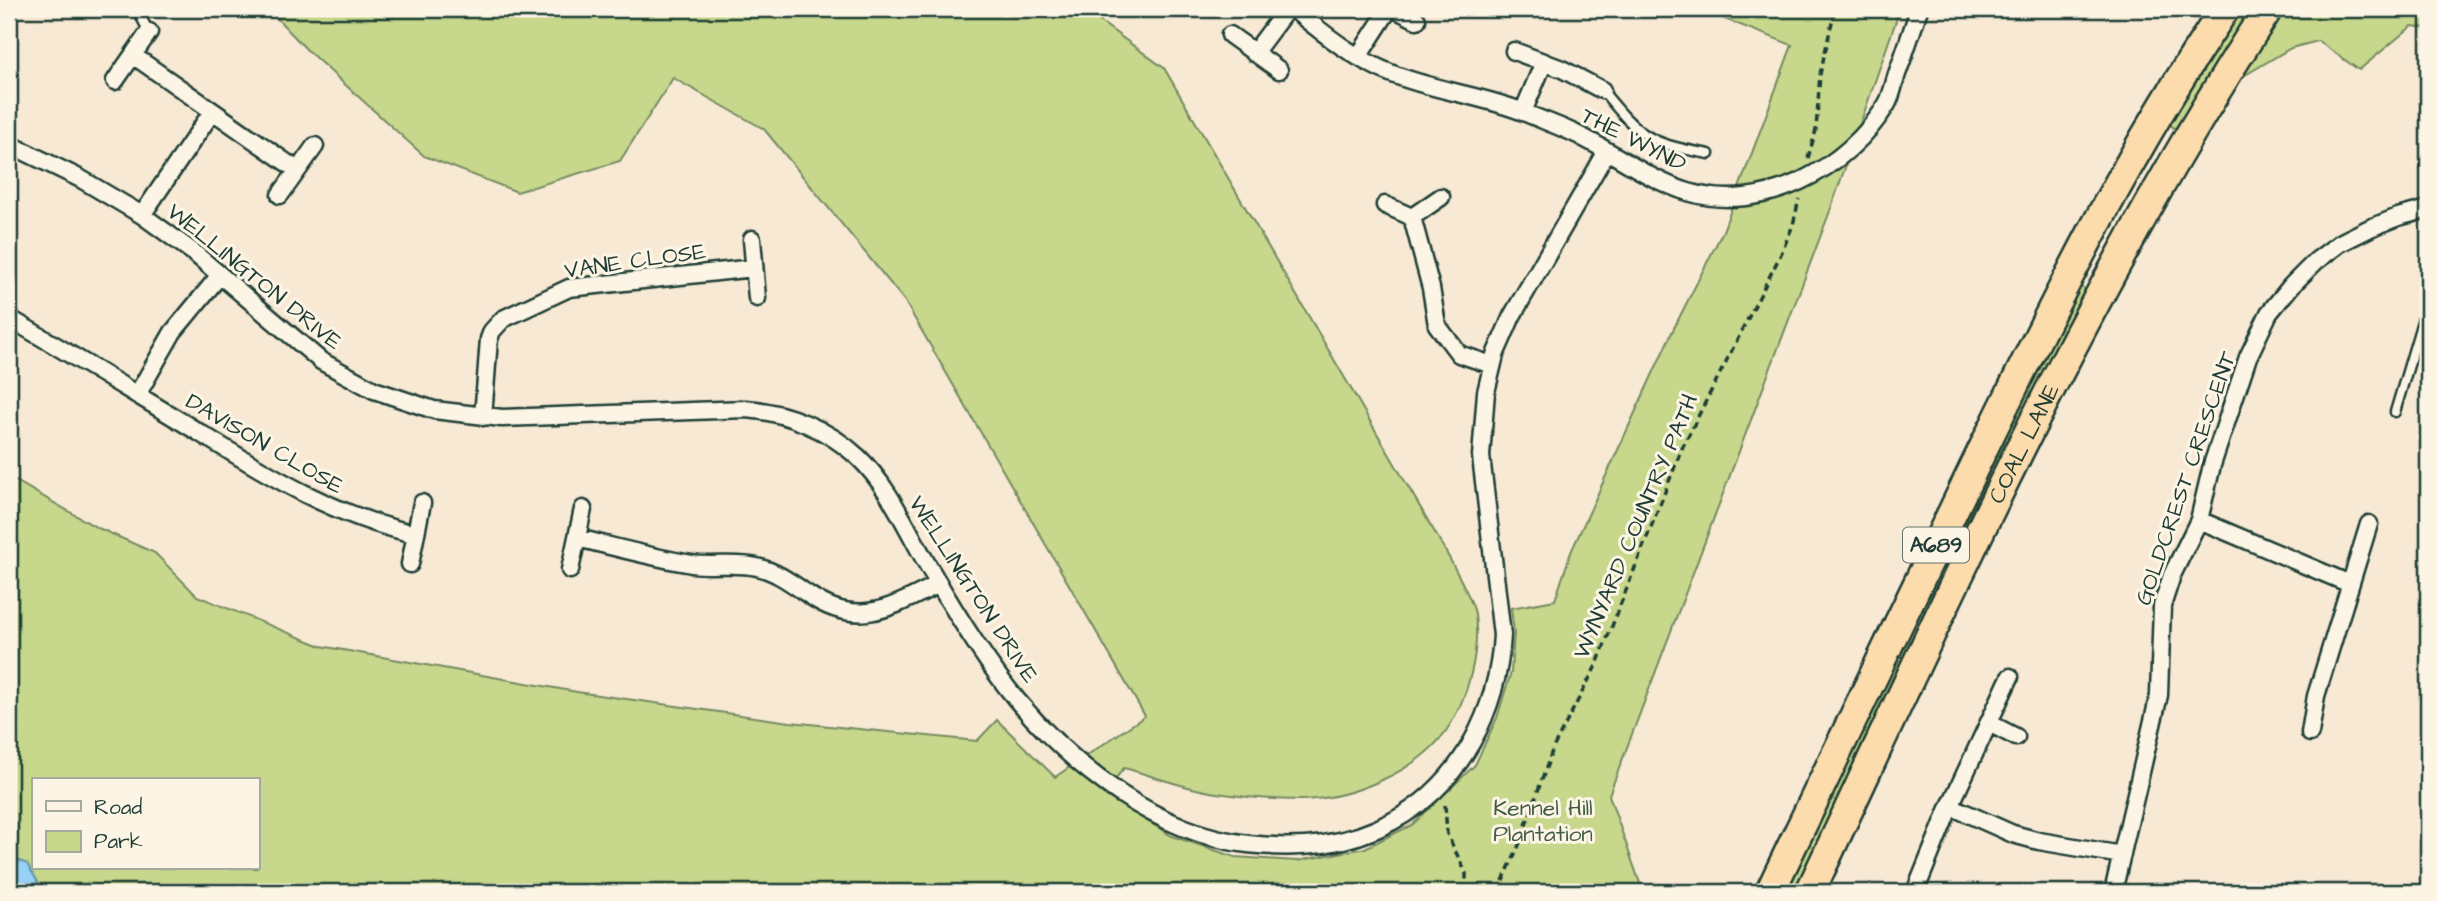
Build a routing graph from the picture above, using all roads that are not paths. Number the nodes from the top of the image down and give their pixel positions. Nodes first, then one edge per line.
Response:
1 (140, 9) edge
2 (1287, 9) edge
3 (1293, 9) edge
4 (1389, 9) edge
5 (1395, 9) edge
6 (1919, 9) edge
7 (2225, 9) edge
8 (2268, 9) edge
9 (1417, 20) dead end
10 (149, 32) joint
11 (1230, 36) dead end
12 (1514, 51) dead end
13 (1254, 53) junction
14 (134, 57) junction
15 (1358, 57) junction
16 (1544, 62) junction
17 (1279, 70) dead end
18 (116, 81) dead end
19 (1602, 90) joint
20 (212, 112) junction
21 (1523, 112) junction
22 (9, 144) edge
23 (315, 146) dead end
24 (1607, 151) junction
25 (1709, 154) dead end
26 (297, 170) junction
27 (280, 195) dead end
28 (1441, 197) dead end
29 (1385, 205) dead end
30 (2428, 209) edge
31 (142, 215) junction
32 (1412, 217) junction
33 (10, 223) edge
34 (9, 236) edge
35 (752, 239) dead end
36 (754, 268) junction
37 (220, 275) junction
38 (758, 298) dead end
39 (2428, 301) edge
40 (9, 318) edge
41 (1492, 365) junction
42 (137, 395) junction
43 (2395, 412) dead end
44 (483, 416) junction
45 (422, 503) dead end
46 (583, 509) dead end
47 (2199, 520) junction
48 (2369, 524) dead end
49 (415, 534) junction
50 (577, 538) junction
51 (410, 564) dead end
52 (570, 570) dead end
53 (939, 584) junction
54 (2350, 584) junction
55 (2010, 677) dead end
56 (1989, 723) junction
57 (2310, 733) dead end
58 (2016, 737) dead end
59 (1950, 806) junction
60 (2122, 855) junction
61 (1770, 892) edge
62 (1810, 892) edge
63 (1915, 892) edge
64 (2113, 892) edge

1 - 10 lane
2 - 13 street
3 - 15 street, THE WYND
4 - 15 street
5 - 9 street
6 - 24 street, THE WYND
7 - 61 highway, COAL LANE / A689
8 - 62 highway, COAL LANE / A689
10 - 14 street
11 - 13 street
12 - 16 street, THE WYND
13 - 17 street
14 - 18 street
14 - 20 street
15 - 21 street, THE WYND
16 - 19 street, THE WYND
16 - 21 street
19 - 25 lane
20 - 26 street
20 - 31 street
21 - 24 street, THE WYND
22 - 31 street, WELLINGTON DRIVE
23 - 26 street
24 - 41 street, WELLINGTON DRIVE
26 - 27 street
28 - 32 street
29 - 32 street
30 - 47 street, GOLDCREST CRESCENT
31 - 37 street, WELLINGTON DRIVE
32 - 41 street
33 - 34 lane
35 - 36 street
36 - 38 street
36 - 44 street, VANE CLOSE
37 - 42 street
37 - 44 street, WELLINGTON DRIVE
39 - 43 lane
40 - 42 street, DAVISON CLOSE
41 - 53 street, WELLINGTON DRIVE
42 - 49 street, DAVISON CLOSE
44 - 53 street, WELLINGTON DRIVE
45 - 49 street
46 - 50 street
47 - 54 street
47 - 60 street, GOLDCREST CRESCENT
48 - 54 street
49 - 51 street
50 - 52 street
50 - 53 street
54 - 57 street
55 - 56 street
56 - 58 street
56 - 59 street
59 - 60 street
59 - 63 street
60 - 64 street, GOLDCREST CRESCENT

